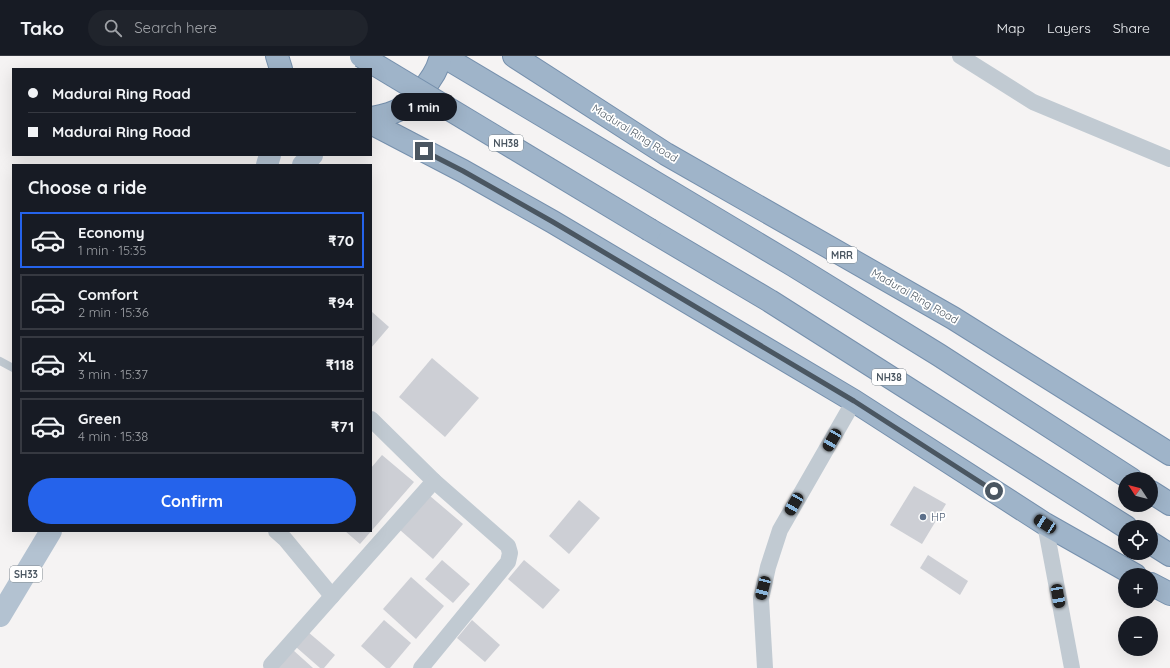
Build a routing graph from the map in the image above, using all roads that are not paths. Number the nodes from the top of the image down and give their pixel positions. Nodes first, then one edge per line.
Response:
1 (361, 56) edge
2 (442, 56) edge
3 (514, 56) edge
4 (960, 56) edge
5 (372, 118) edge
6 (372, 124) edge
7 (311, 156) edge
8 (1170, 159) edge
9 (304, 164) edge
10 (0, 361) edge
11 (12, 367) edge
12 (854, 401) junction
13 (372, 420) edge
14 (1170, 454) edge
15 (1120, 472) edge
16 (434, 481) junction
17 (1158, 496) edge
18 (1170, 504) edge
19 (1118, 522) edge
20 (1045, 524) junction
21 (50, 532) edge
22 (277, 532) edge
23 (1158, 547) edge
24 (1170, 555) edge
25 (1123, 568) edge
26 (1158, 588) edge
27 (1170, 594) edge
28 (332, 596) junction
29 (0, 616) edge
30 (271, 665) dead end
31 (421, 668) edge
32 (765, 668) edge
33 (1072, 668) edge

1 - 19 highway, NH38, bridge
2 - 5 highway
2 - 15 highway
3 - 14 highway, Madurai Ring Road / MRR
4 - 8 street
6 - 12 highway
7 - 9 main road
10 - 11 lane
12 - 20 highway
12 - 32 street
13 - 16 street
16 - 28 street
16 - 31 street
17 - 18 highway
20 - 25 highway
20 - 33 street
21 - 29 main road, SH33
22 - 28 street
23 - 24 highway
26 - 27 highway
28 - 30 street

